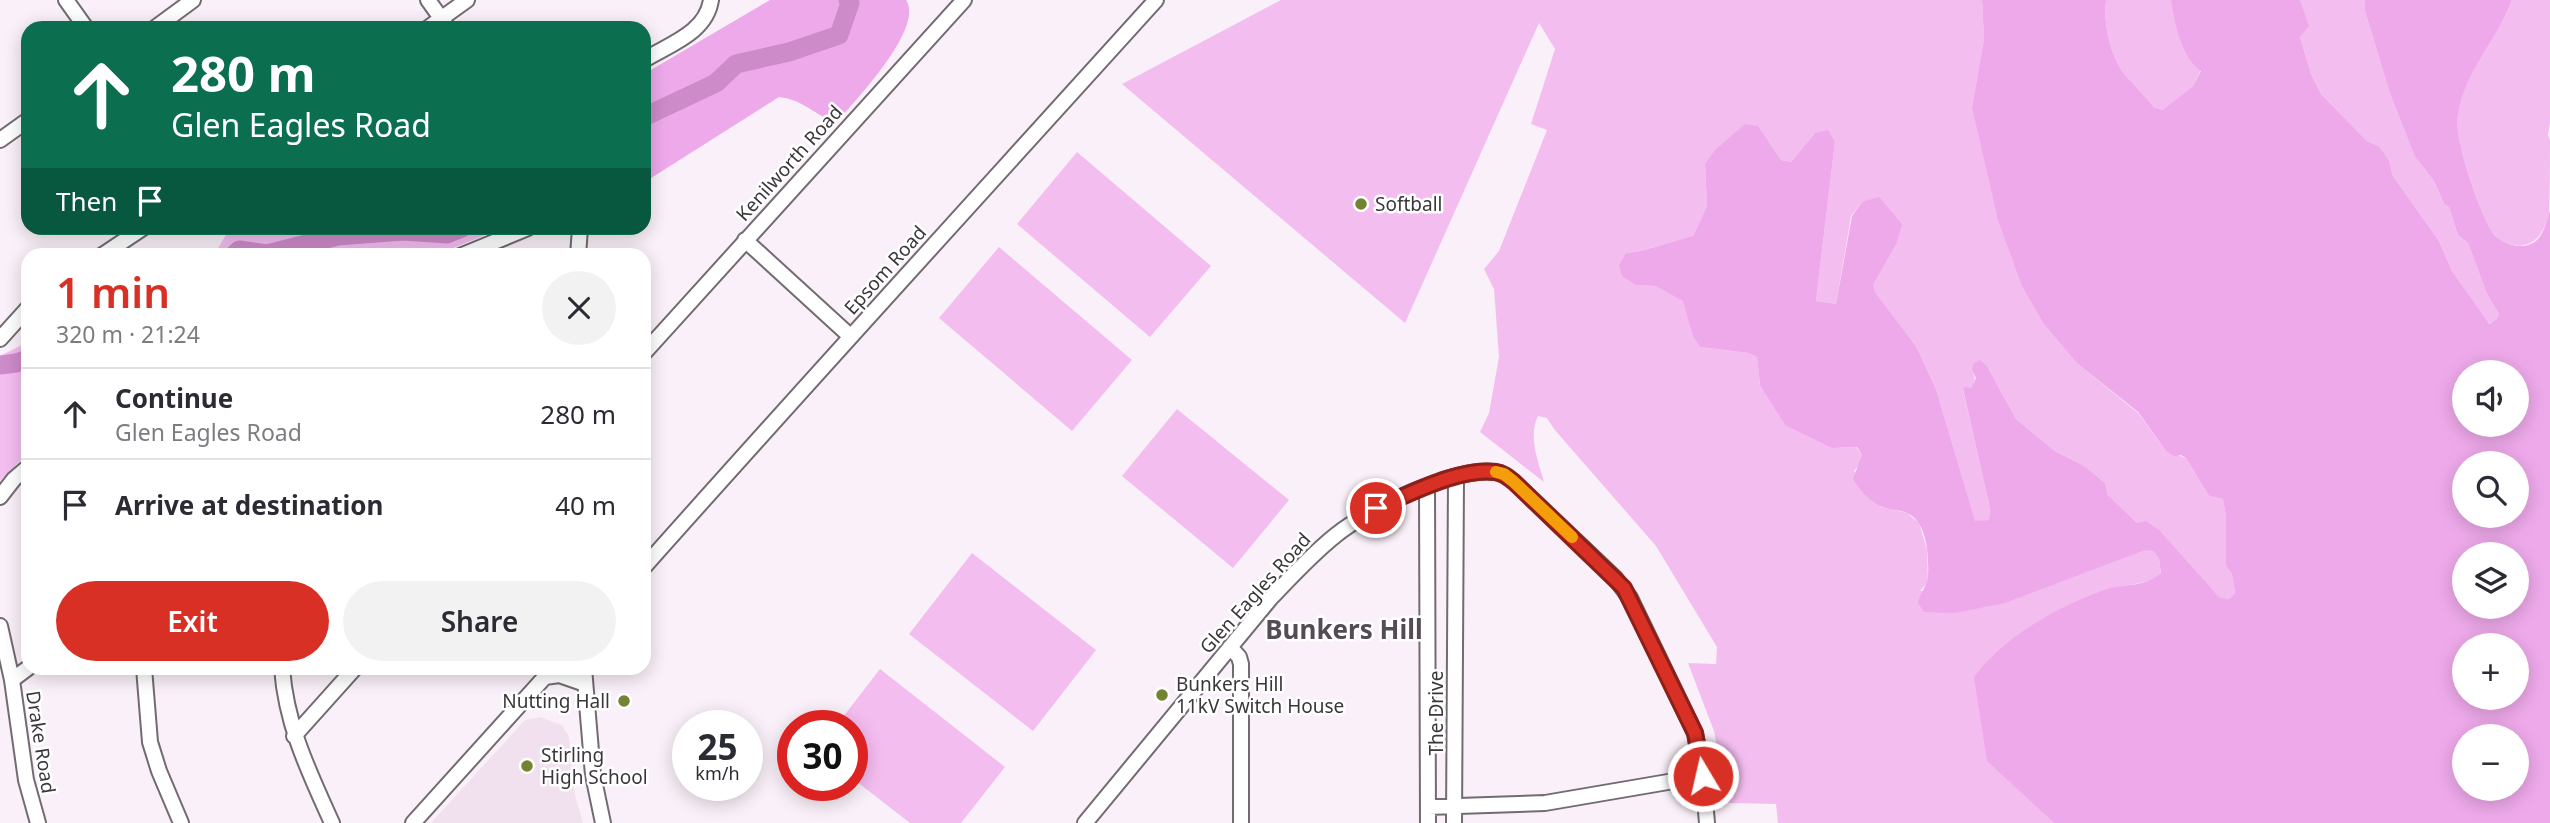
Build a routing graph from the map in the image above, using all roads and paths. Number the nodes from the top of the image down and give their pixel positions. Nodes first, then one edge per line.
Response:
1 (66, 0) edge
2 (193, 0) edge
3 (428, 0) edge
4 (467, 0) edge
5 (711, 0) edge
6 (964, 0) edge
7 (1156, 0) edge
8 (81, 21) edge
9 (164, 21) edge
10 (444, 21) edge
11 (447, 21) edge
12 (651, 56) edge
13 (21, 125) edge
14 (0, 140) edge
15 (132, 235) edge
16 (511, 235) edge
17 (745, 240) junction
18 (113, 248) edge
19 (479, 248) edge
20 (21, 316) edge
21 (850, 336) junction
22 (0, 339) edge
23 (651, 345) edge
24 (21, 473) edge
25 (1455, 478) junction
26 (1427, 486) junction
27 (0, 497) edge
28 (651, 560) edge
29 (0, 626) edge
30 (1230, 647) junction
31 (21, 673) edge
32 (145, 675) edge
33 (283, 675) edge
34 (349, 675) edge
35 (547, 675) edge
36 (559, 675) edge
37 (585, 675) edge
38 (12, 680) junction
39 (586, 684) junction
40 (294, 736) junction
41 (1703, 776) junction
42 (1428, 807) junction
43 (1454, 807) junction
44 (38, 823) edge
45 (181, 823) edge
46 (332, 823) edge
47 (413, 823) edge
48 (603, 823) edge
49 (1085, 823) edge
50 (1241, 823) edge
51 (1428, 823) edge
52 (1454, 823) edge
53 (1707, 823) edge

1 - 8 street
2 - 9 street
3 - 10 street
4 - 11 street
5 - 12 street
6 - 17 street, Kenilworth Road
7 - 21 street, Epsom Road
13 - 14 street
15 - 18 street
16 - 19 street
17 - 21 street
17 - 23 street, Kenilworth Road
20 - 22 street
21 - 28 street, Epsom Road
24 - 27 street
25 - 26 street, Glen Eagles Road
25 - 41 street, Glen Eagles Road
25 - 43 street, The Drive
26 - 30 street, Glen Eagles Road
26 - 42 street, The Drive
29 - 38 street, Drake Road
30 - 49 street, Glen Eagles Road
30 - 50 street
31 - 38 street
32 - 45 street
33 - 40 street
34 - 40 street
35 - 47 street
36 - 39 street
37 - 39 street
38 - 44 street, Drake Road
39 - 48 street
40 - 46 street
41 - 43 street
41 - 53 street, Glen Eagles Road
42 - 43 street
42 - 51 street, The Drive
43 - 52 street, The Drive

